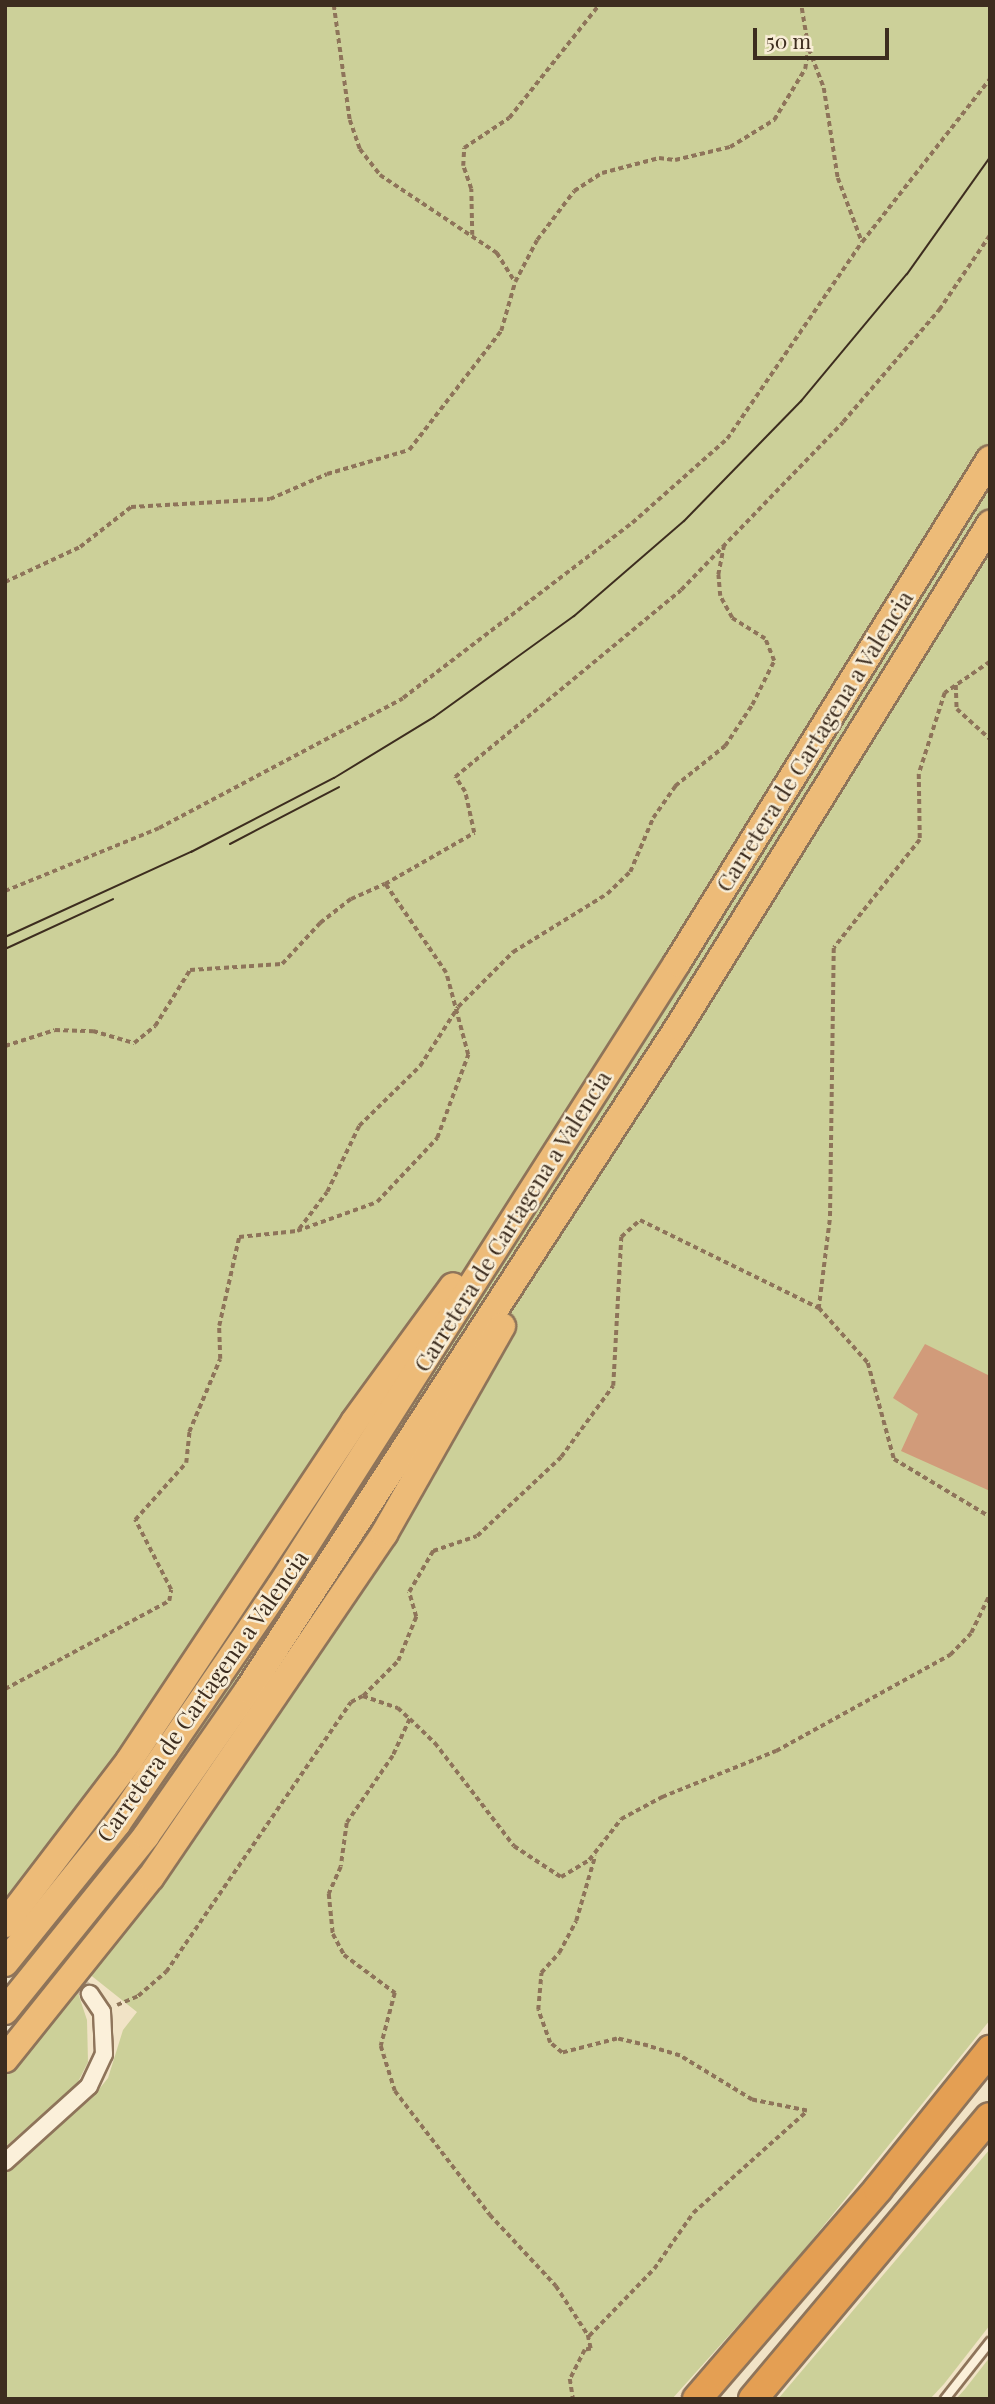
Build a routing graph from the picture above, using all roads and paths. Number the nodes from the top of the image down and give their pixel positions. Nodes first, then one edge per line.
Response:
1 (334, 5) edge
2 (599, 5) edge
3 (801, 5) edge
4 (808, 47) junction
5 (990, 79) edge
6 (472, 235) junction
7 (990, 235) edge
8 (862, 242) junction
9 (515, 282) junction
10 (990, 459) edge
11 (990, 524) edge
12 (724, 545) junction
13 (5, 582) edge
14 (990, 662) edge
15 (956, 685) junction
16 (990, 739) edge
17 (385, 884) junction
18 (5, 891) edge
19 (458, 1007) junction
20 (631, 1032) junction
21 (5, 1046) edge
22 (611, 1129) junction
23 (297, 1231) junction
24 (818, 1308) junction
25 (990, 1517) edge
26 (990, 1594) edge
27 (5, 1689) edge
28 (363, 1696) junction
29 (410, 1719) junction
30 (595, 1856) dead end
31 (5, 1924) edge
32 (5, 1963) edge
33 (89, 1994) tunnel mouth
34 (5, 2011) edge
35 (102, 2012) junction
36 (990, 2050) edge
37 (5, 2059) edge
38 (990, 2117) edge
39 (5, 2162) edge
40 (589, 2336) dead end
41 (990, 2342) edge
42 (573, 2399) edge
43 (697, 2399) edge
44 (752, 2399) edge
45 (945, 2399) edge

1 - 6 path
2 - 6 path
3 - 4 path
4 - 8 path
4 - 9 path
5 - 8 path
6 - 9 path
7 - 12 path
8 - 18 path
9 - 13 path
10 - 20 highway, Carretera de Cartagena a Valencia
11 - 22 highway, Carretera de Cartagena a Valencia
12 - 17 path
12 - 19 path
14 - 15 path
15 - 16 path
15 - 24 path
17 - 19 path
17 - 21 path
19 - 23 path
19 - 23 path
20 - 31 highway
20 - 32 highway, Carretera de Cartagena a Valencia
22 - 34 highway, Carretera de Cartagena a Valencia
22 - 37 highway
23 - 27 path
24 - 25 path
24 - 28 path
26 - 29 path
28 - 29 path
28 - 35 path
29 - 42 path
30 - 40 path
33 - 35 street
35 - 39 street
36 - 43 highway
38 - 44 highway
41 - 45 lane

